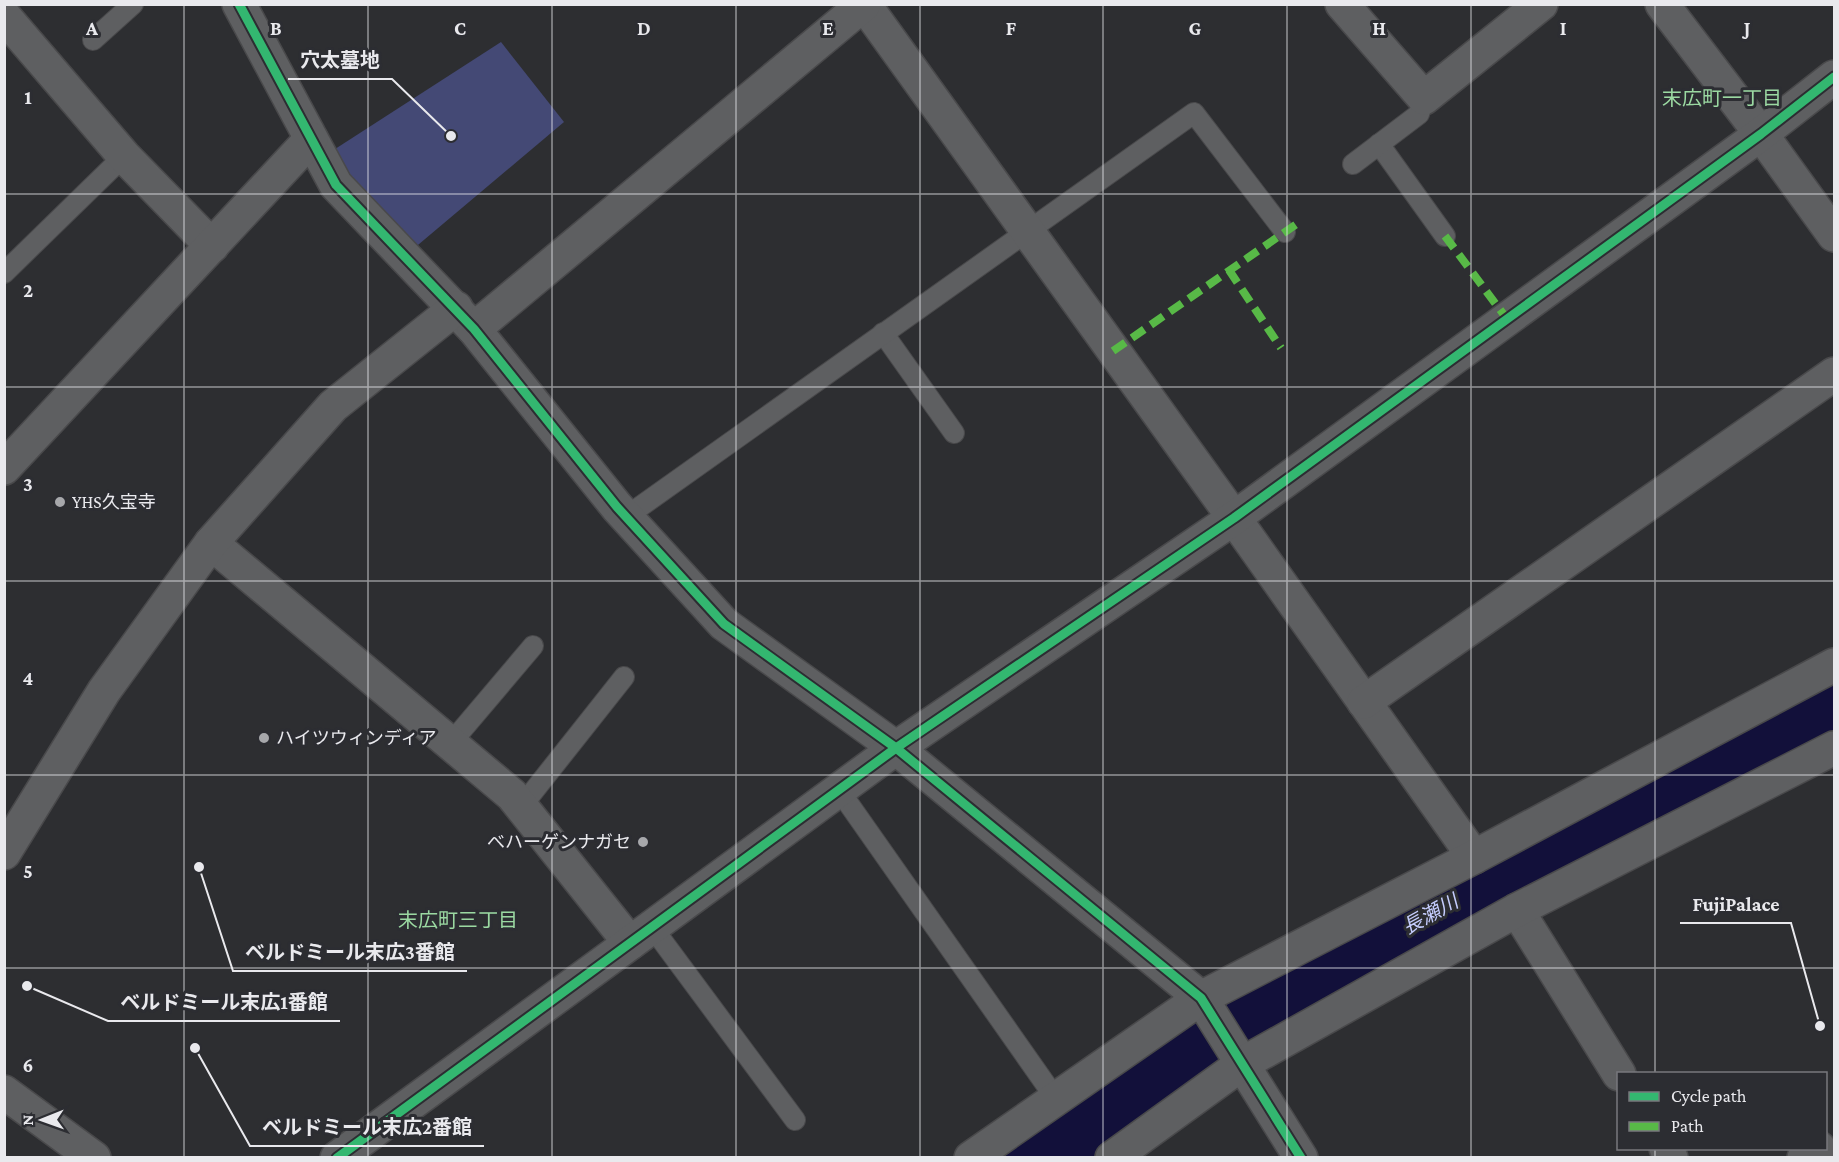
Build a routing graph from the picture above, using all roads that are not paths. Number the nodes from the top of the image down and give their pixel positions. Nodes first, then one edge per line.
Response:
1 (133, 4) edge
2 (239, 4) edge
3 (864, 4) edge
4 (1342, 4) edge
5 (1662, 4) edge
6 (1535, 6) edge
7 (4, 16) edge
8 (93, 40) dead end
9 (1834, 77) edge
10 (1424, 98) junction
11 (1761, 134) junction
12 (311, 139) junction
13 (1379, 144) junction
14 (124, 156) junction
15 (1353, 164) dead end
16 (1026, 230) junction
17 (1285, 232) dead end
18 (1834, 235) edge
19 (1445, 236) dead end
20 (212, 246) junction
21 (4, 273) edge
22 (465, 319) junction
23 (882, 333) junction
24 (1834, 374) edge
25 (954, 433) dead end
26 (4, 468) edge
27 (627, 516) junction
28 (1234, 518) junction
29 (211, 543) junction
30 (533, 646) dead end
31 (1834, 665) edge
32 (624, 677) dead end
33 (1364, 702) junction
34 (450, 744) junction
35 (896, 748) junction
36 (1834, 748) edge
37 (839, 790) junction
38 (521, 807) junction
39 (4, 853) edge
40 (1474, 857) junction
41 (1516, 910) junction
42 (641, 935) junction
43 (1206, 1006) junction
44 (1238, 1058) junction
45 (1618, 1072) edge
46 (4, 1092) edge
47 (1056, 1099) junction
48 (795, 1120) dead end
49 (1817, 1150) edge
50 (94, 1158) edge
51 (337, 1158) edge
52 (971, 1158) edge
53 (1112, 1158) edge
54 (1300, 1158) edge
55 (1804, 1158) edge

1 - 8 lane
2 - 12 street
3 - 16 street
3 - 22 street
4 - 10 street
5 - 11 street
6 - 10 street
7 - 14 street
9 - 11 street
10 - 13 lane
11 - 18 street
11 - 28 street
12 - 20 street
12 - 22 street
13 - 15 lane
13 - 19 lane
14 - 20 street
14 - 21 lane
16 - 17 lane
16 - 23 lane
16 - 28 street
20 - 26 street
22 - 27 street
22 - 29 street
23 - 25 lane
23 - 27 lane
24 - 33 street
27 - 35 street
28 - 33 street
28 - 35 street
29 - 34 street
29 - 39 street
30 - 34 lane
31 - 40 street
32 - 38 lane
33 - 40 street
34 - 38 street
35 - 37 street
35 - 43 street
36 - 41 street
37 - 42 street
37 - 47 lane
38 - 42 street
40 - 43 street
41 - 44 street
41 - 45 street
42 - 48 lane
42 - 51 street
43 - 44 street
43 - 47 street
44 - 53 street
44 - 54 street
46 - 50 street
47 - 52 street
49 - 55 street

